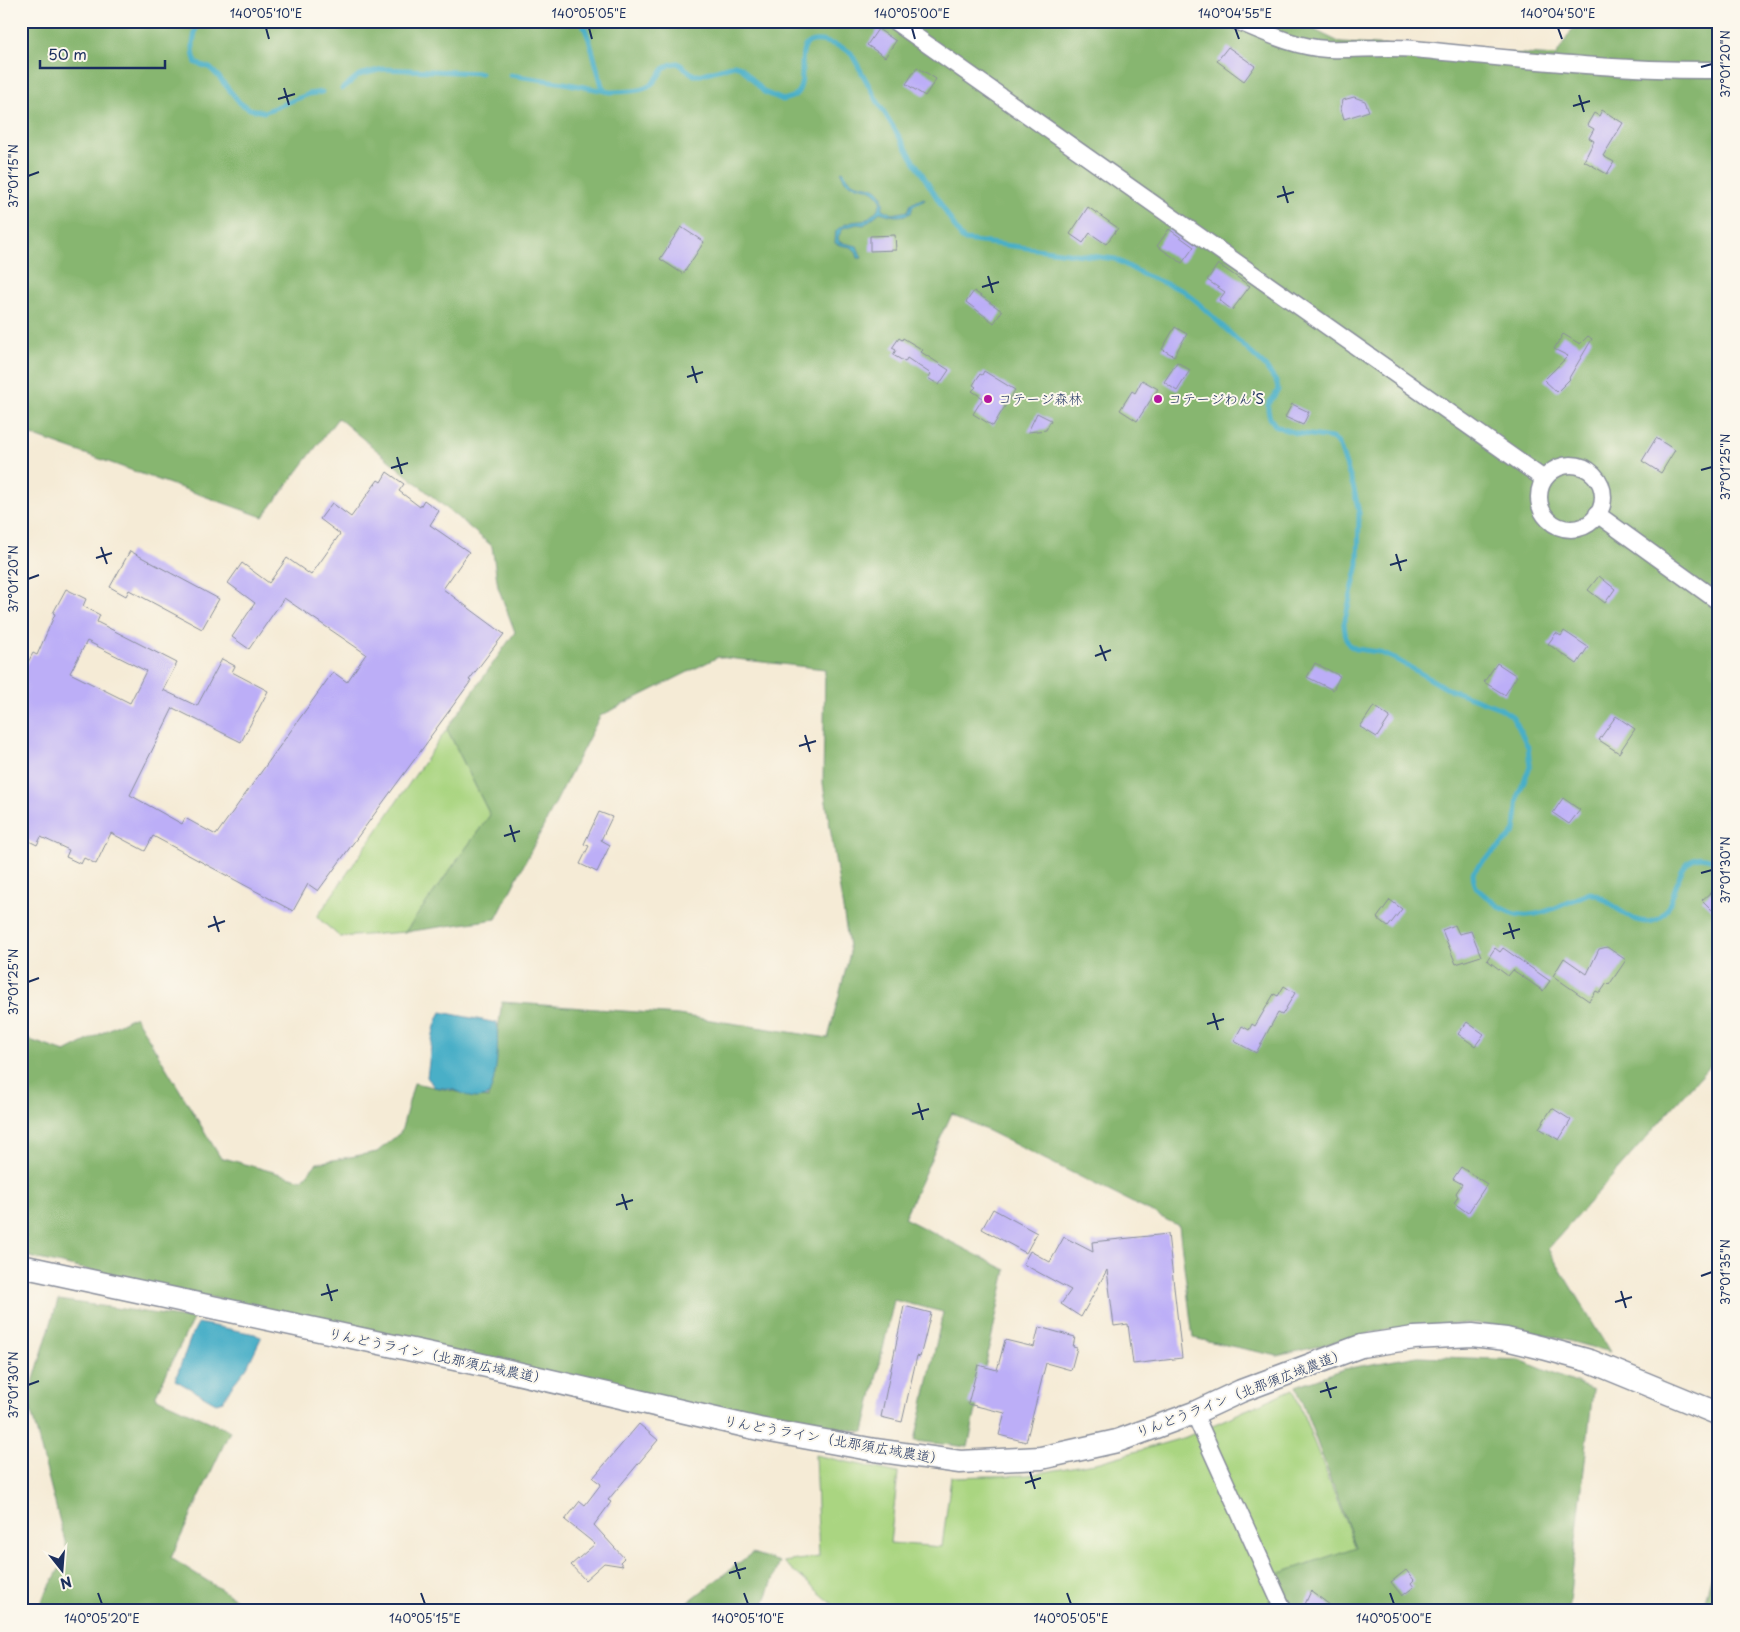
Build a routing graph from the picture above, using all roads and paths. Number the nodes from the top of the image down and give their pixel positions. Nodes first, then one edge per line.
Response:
1 (894, 21) edge
2 (1237, 21) edge
3 (1719, 70) edge
4 (1544, 479) junction
5 (1597, 514) junction
6 (1719, 602) edge
7 (21, 1266) edge
8 (1194, 1413) junction
9 (1719, 1414) edge
10 (1284, 1611) edge

1 - 4 street
2 - 3 street
4 - 5 street
4 - 5 street
5 - 6 street
7 - 8 street, りんどうライン（北那須広域農道）
8 - 9 street, りんどうライン（北那須広域農道）
8 - 10 street

